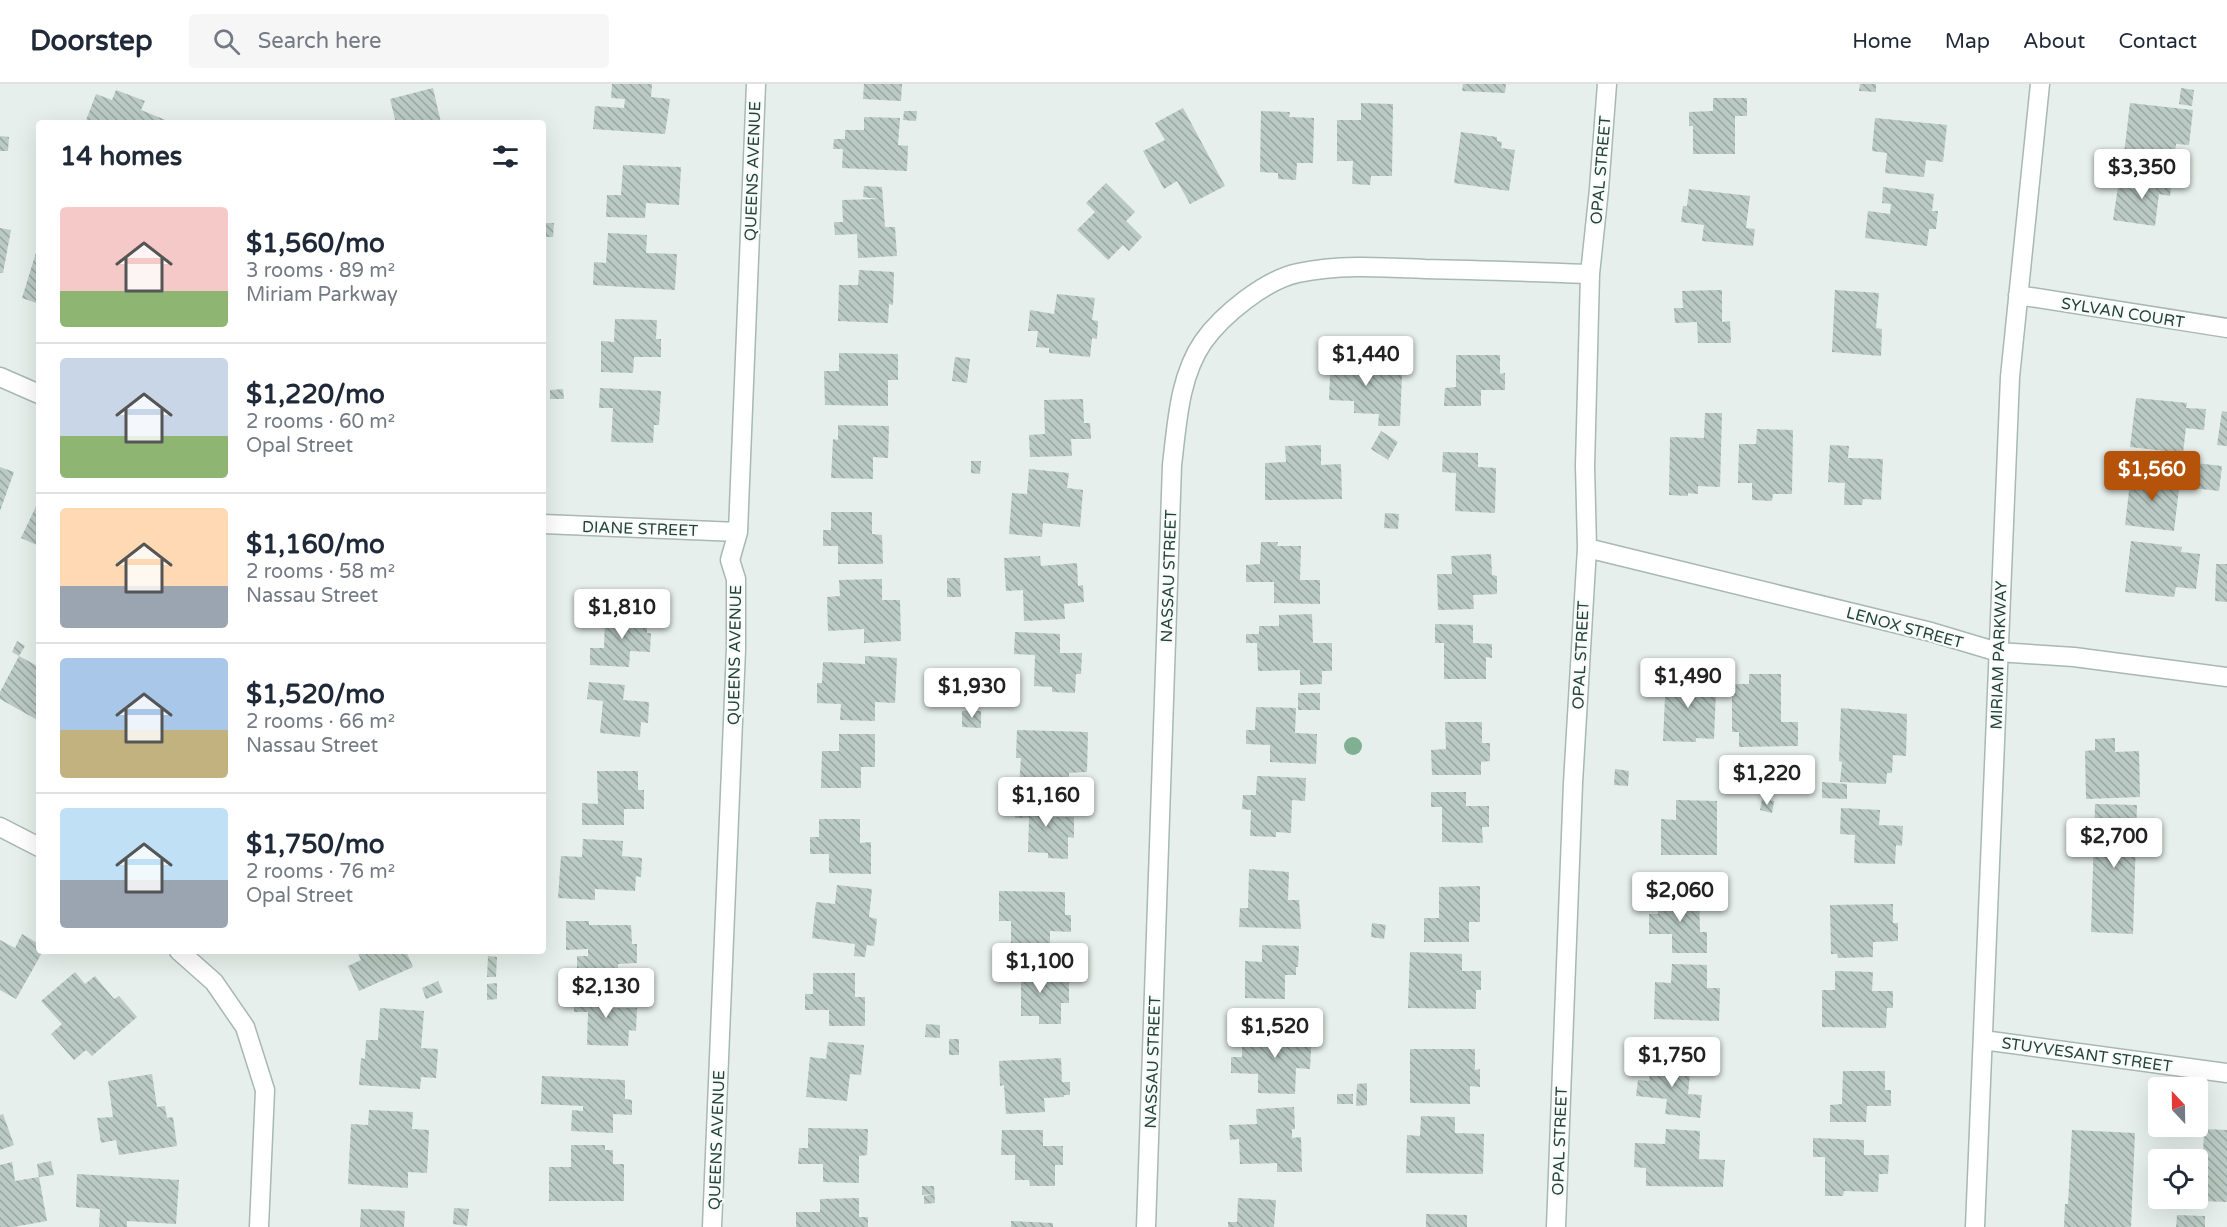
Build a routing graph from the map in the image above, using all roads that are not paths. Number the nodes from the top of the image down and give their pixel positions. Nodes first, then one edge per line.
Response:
1 (756, 84) edge
2 (1607, 84) edge
3 (2040, 84) edge
4 (1590, 274) junction
5 (2018, 295) junction
6 (2227, 328) edge
7 (0, 377) edge
8 (36, 393) edge
9 (546, 524) edge
10 (738, 532) junction
11 (1587, 548) junction
12 (1998, 652) junction
13 (2227, 677) edge
14 (0, 826) edge
15 (36, 845) edge
16 (182, 954) edge
17 (1983, 1040) junction
18 (2227, 1073) edge
19 (259, 1227) edge
20 (712, 1227) edge
21 (1146, 1227) edge
22 (1556, 1227) edge
23 (1975, 1227) edge

1 - 10 street, QUEENS AVENUE
2 - 4 street, OPAL STREET
3 - 5 street, MIRIAM PARKWAY
4 - 11 street, OPAL STREET
4 - 21 street, NASSAU STREET
5 - 6 street, SYLVAN COURT
5 - 12 street, MIRIAM PARKWAY
7 - 8 street
9 - 10 street, DIANE STREET
10 - 20 street, QUEENS AVENUE
11 - 12 street, LENOX STREET
11 - 22 street, OPAL STREET
12 - 13 street, LENOX STREET
12 - 17 street, MIRIAM PARKWAY
14 - 15 street
16 - 19 street
17 - 18 street, STUYVESANT STREET
17 - 23 street, MIRIAM PARKWAY

